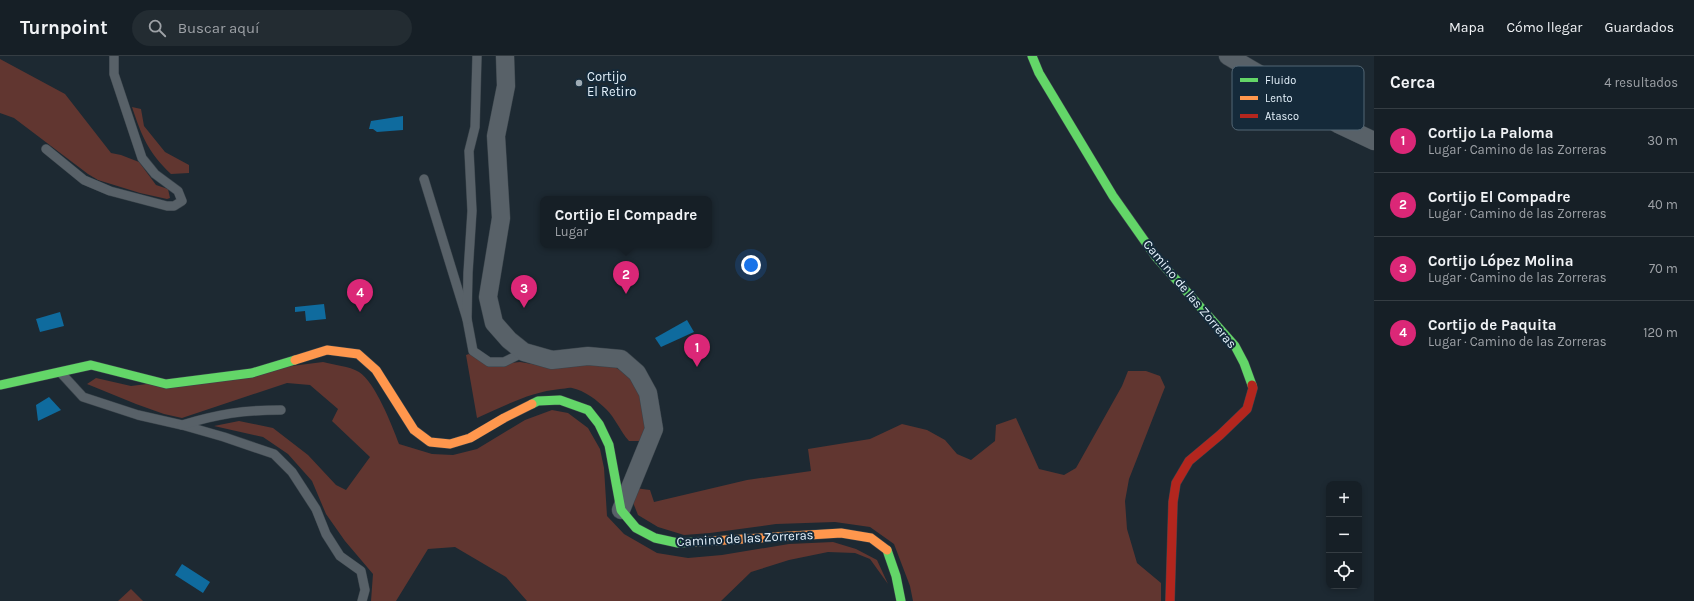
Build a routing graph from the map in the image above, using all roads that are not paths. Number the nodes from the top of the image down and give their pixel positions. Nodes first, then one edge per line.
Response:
1 (114, 56) edge
2 (477, 56) edge
3 (506, 56) edge
4 (1032, 56) edge
5 (1228, 56) edge
6 (1246, 66) edge
7 (1351, 130) edge
8 (1374, 141) edge
9 (46, 149) dead end
10 (424, 179) dead end
11 (467, 319) junction
12 (524, 352) junction
13 (60, 372) junction
14 (0, 385) edge
15 (280, 410) dead end
16 (182, 425) junction
17 (621, 510) junction
18 (362, 601) edge
19 (901, 601) edge
20 (1170, 601) edge

1 - 9 lane
2 - 11 lane
3 - 12 street
4 - 20 street, Camino de las Zorreras
5 - 6 street
7 - 8 street
10 - 11 lane
11 - 12 lane
12 - 17 street
13 - 14 street, Camino de las Zorreras
13 - 16 lane
13 - 17 street, Camino de las Zorreras
15 - 16 lane
16 - 18 lane
17 - 19 street, Camino de las Zorreras

